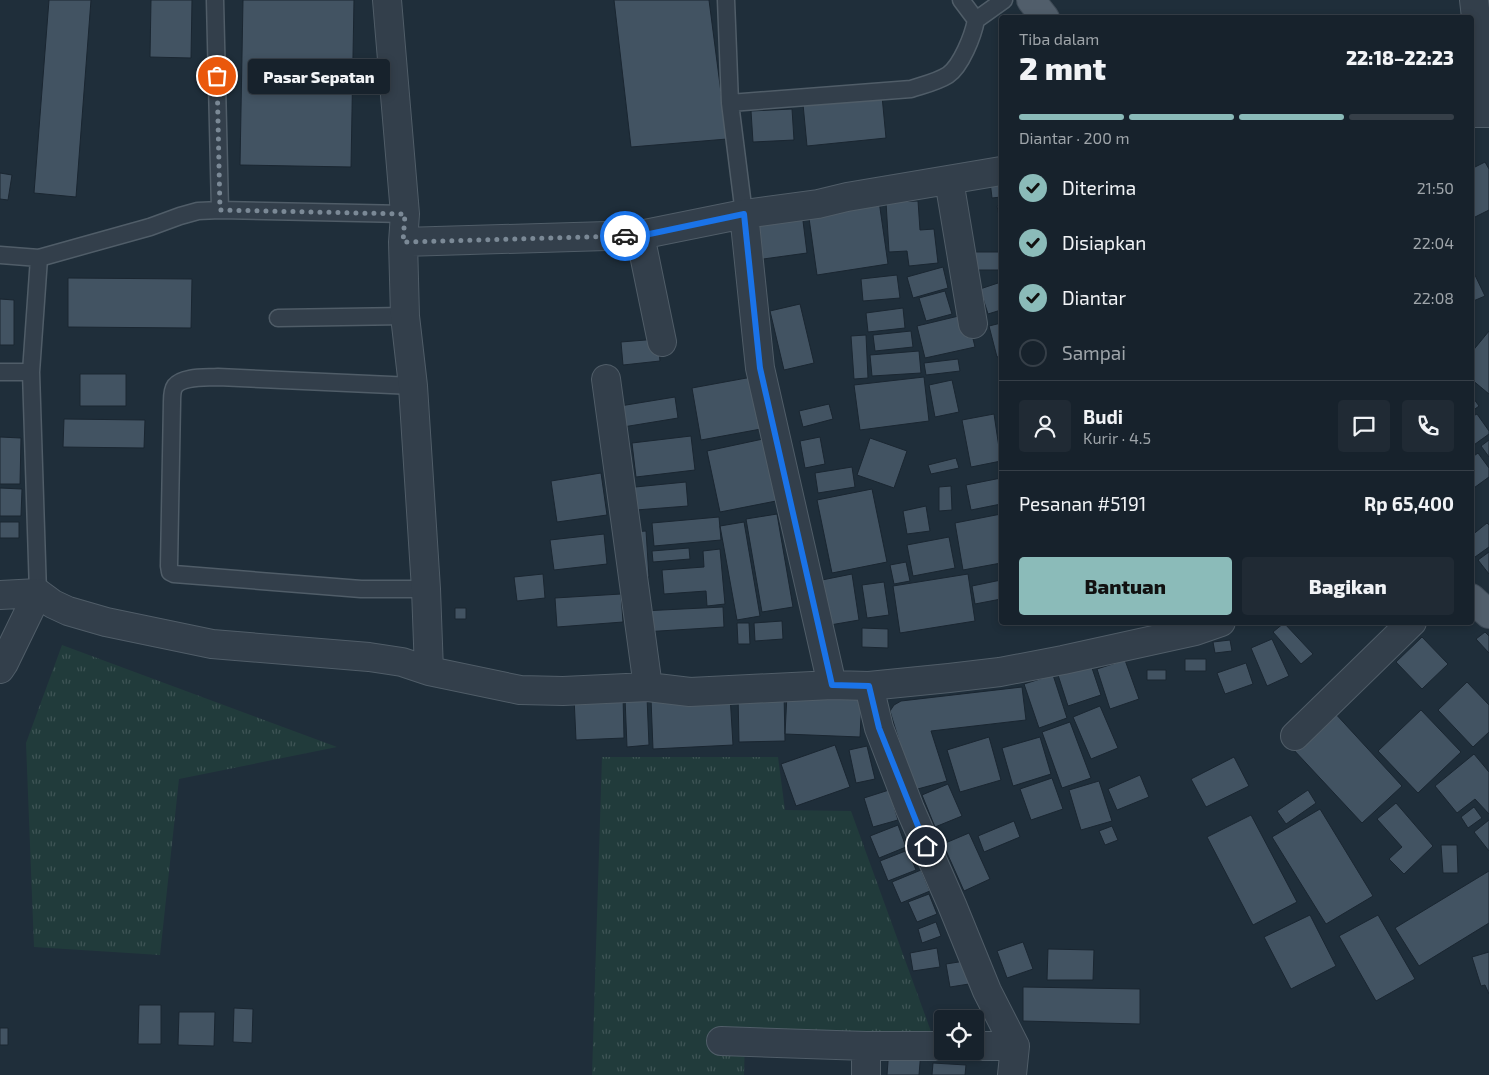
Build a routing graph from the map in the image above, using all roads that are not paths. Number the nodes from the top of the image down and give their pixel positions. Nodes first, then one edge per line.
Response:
1 (215, 0) edge
2 (387, 0) edge
3 (726, 0) edge
4 (961, 0) edge
5 (1004, 0) edge
6 (1031, 0) edge
7 (1474, 0) edge
8 (1043, 15) edge
9 (976, 20) junction
10 (730, 103) junction
11 (1482, 113) edge
12 (999, 170) edge
13 (949, 180) junction
14 (220, 210) junction
15 (405, 214) junction
16 (744, 214) junction
17 (640, 236) junction
18 (403, 242) junction
19 (0, 255) edge
20 (39, 258) junction
21 (405, 316) junction
22 (278, 318) dead end
23 (973, 324) dead end
24 (662, 342) dead end
25 (0, 372) edge
26 (31, 372) junction
27 (606, 379) dead end
28 (413, 386) junction
29 (426, 589) junction
30 (38, 593) junction
31 (0, 595) edge
32 (1474, 601) edge
33 (1489, 614) edge
34 (1212, 625) edge
35 (1409, 625) edge
36 (0, 669) edge
37 (429, 671) junction
38 (832, 685) junction
39 (869, 686) junction
40 (648, 687) junction
41 (1295, 736) dead end
42 (721, 1040) dead end
43 (866, 1046) junction
44 (934, 1046) edge
45 (984, 1046) edge
46 (1014, 1046) junction
47 (866, 1075) edge
48 (1012, 1075) edge

1 - 14 lane
2 - 15 street
3 - 10 lane
4 - 9 lane
5 - 9 lane
6 - 8 main road
7 - 11 street
9 - 10 lane
10 - 16 lane
12 - 13 street
13 - 16 street
13 - 23 street
14 - 15 lane
14 - 20 lane
15 - 18 street
16 - 17 street
16 - 38 street
17 - 18 street
17 - 24 street
18 - 21 street
19 - 20 lane
20 - 26 lane
21 - 22 lane
21 - 28 street
25 - 26 lane
26 - 30 lane
27 - 40 street
28 - 29 street
28 - 29 lane
29 - 37 street
30 - 31 street
30 - 36 street
30 - 37 street
32 - 33 main road
34 - 39 street
35 - 41 street
37 - 40 street
38 - 39 street
38 - 40 street
39 - 46 street
42 - 43 street
43 - 44 street
43 - 47 street
45 - 46 street
46 - 48 street

